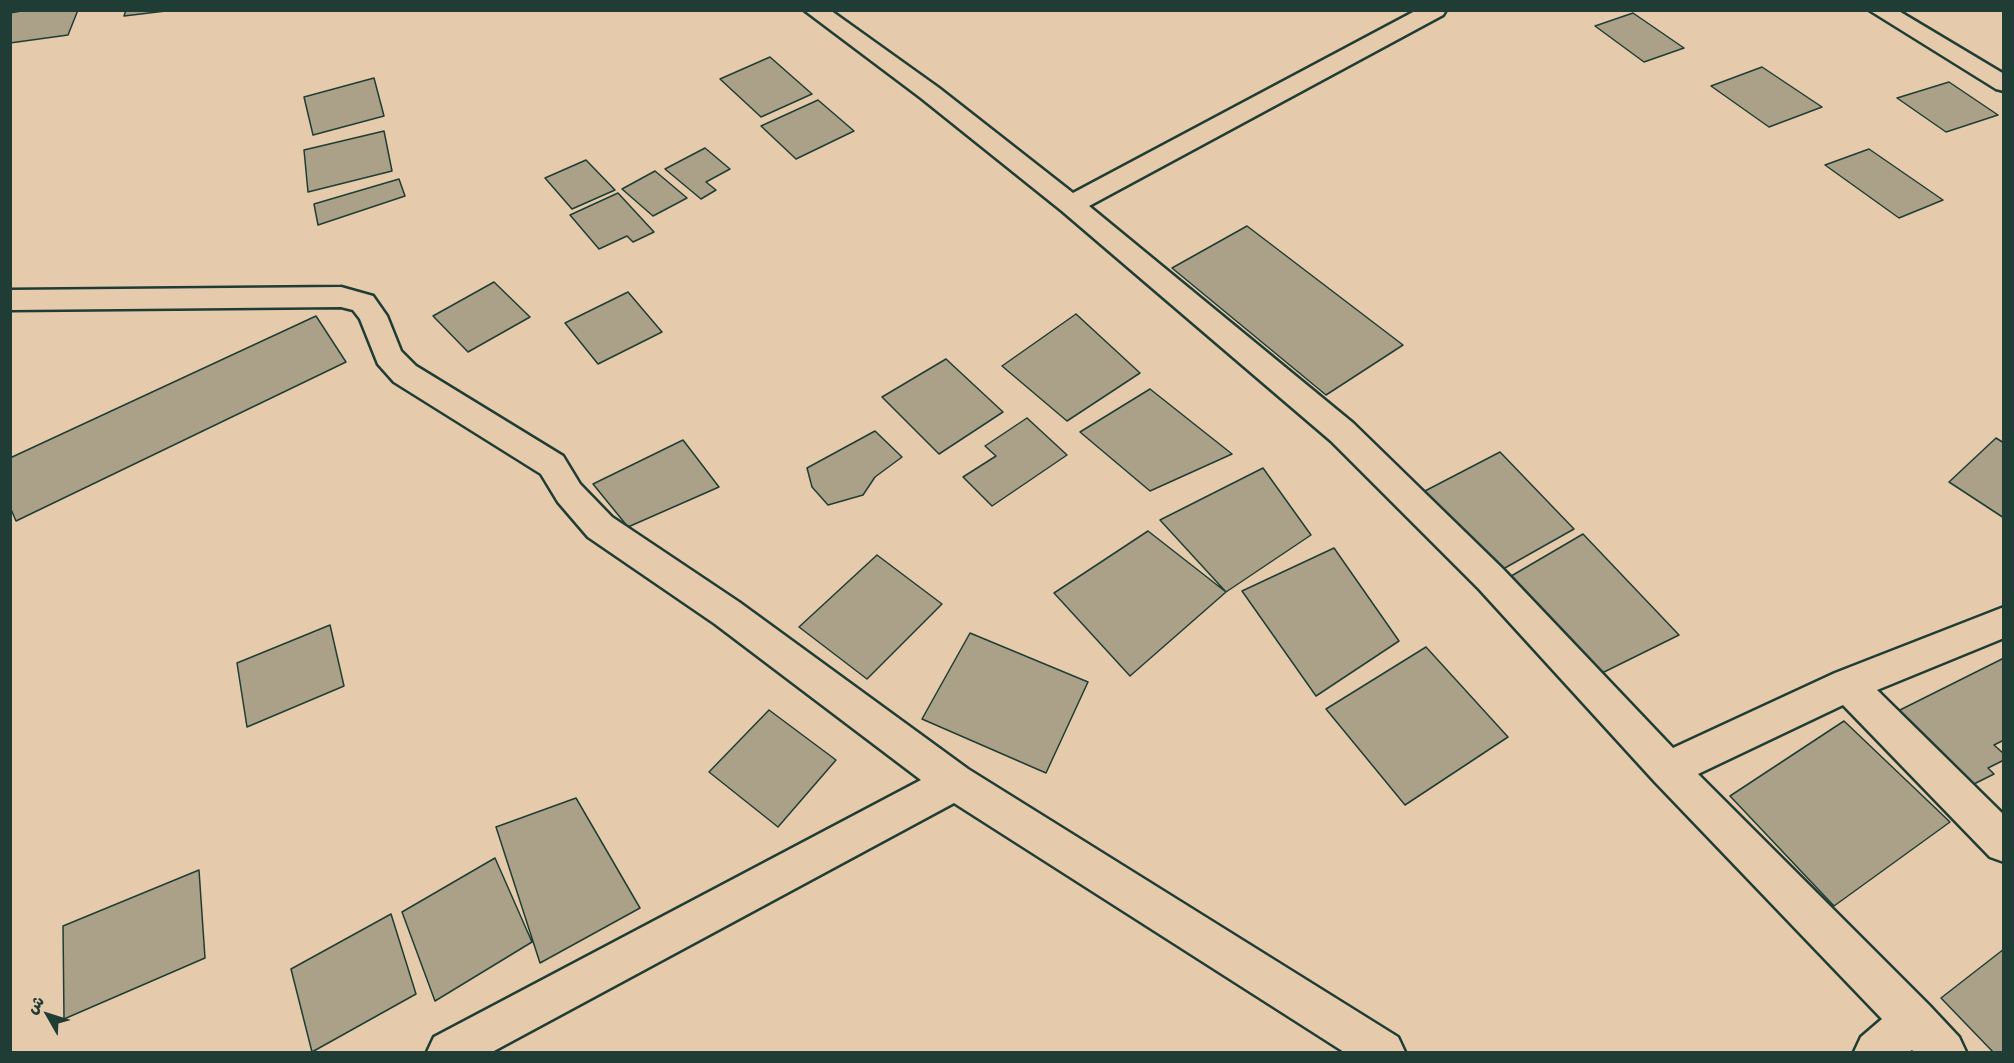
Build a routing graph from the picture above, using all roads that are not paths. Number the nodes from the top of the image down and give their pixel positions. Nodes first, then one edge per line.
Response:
1 (815, 10) edge
2 (1435, 10) edge
3 (1880, 10) edge
4 (2004, 84) edge
5 (1071, 205) junction
6 (10, 300) edge
7 (2004, 622) edge
8 (1848, 685) junction
9 (1668, 769) junction
10 (956, 782) junction
11 (2004, 843) edge
12 (1914, 1020) junction
13 (449, 1053) edge
14 (1383, 1053) edge
15 (1876, 1053) edge
16 (1944, 1053) edge

1 - 5 street
2 - 5 street
3 - 4 street
5 - 9 street
6 - 10 street
7 - 8 street
8 - 9 street
8 - 11 street
9 - 12 street
10 - 13 street
10 - 14 street
12 - 15 street
12 - 16 street

